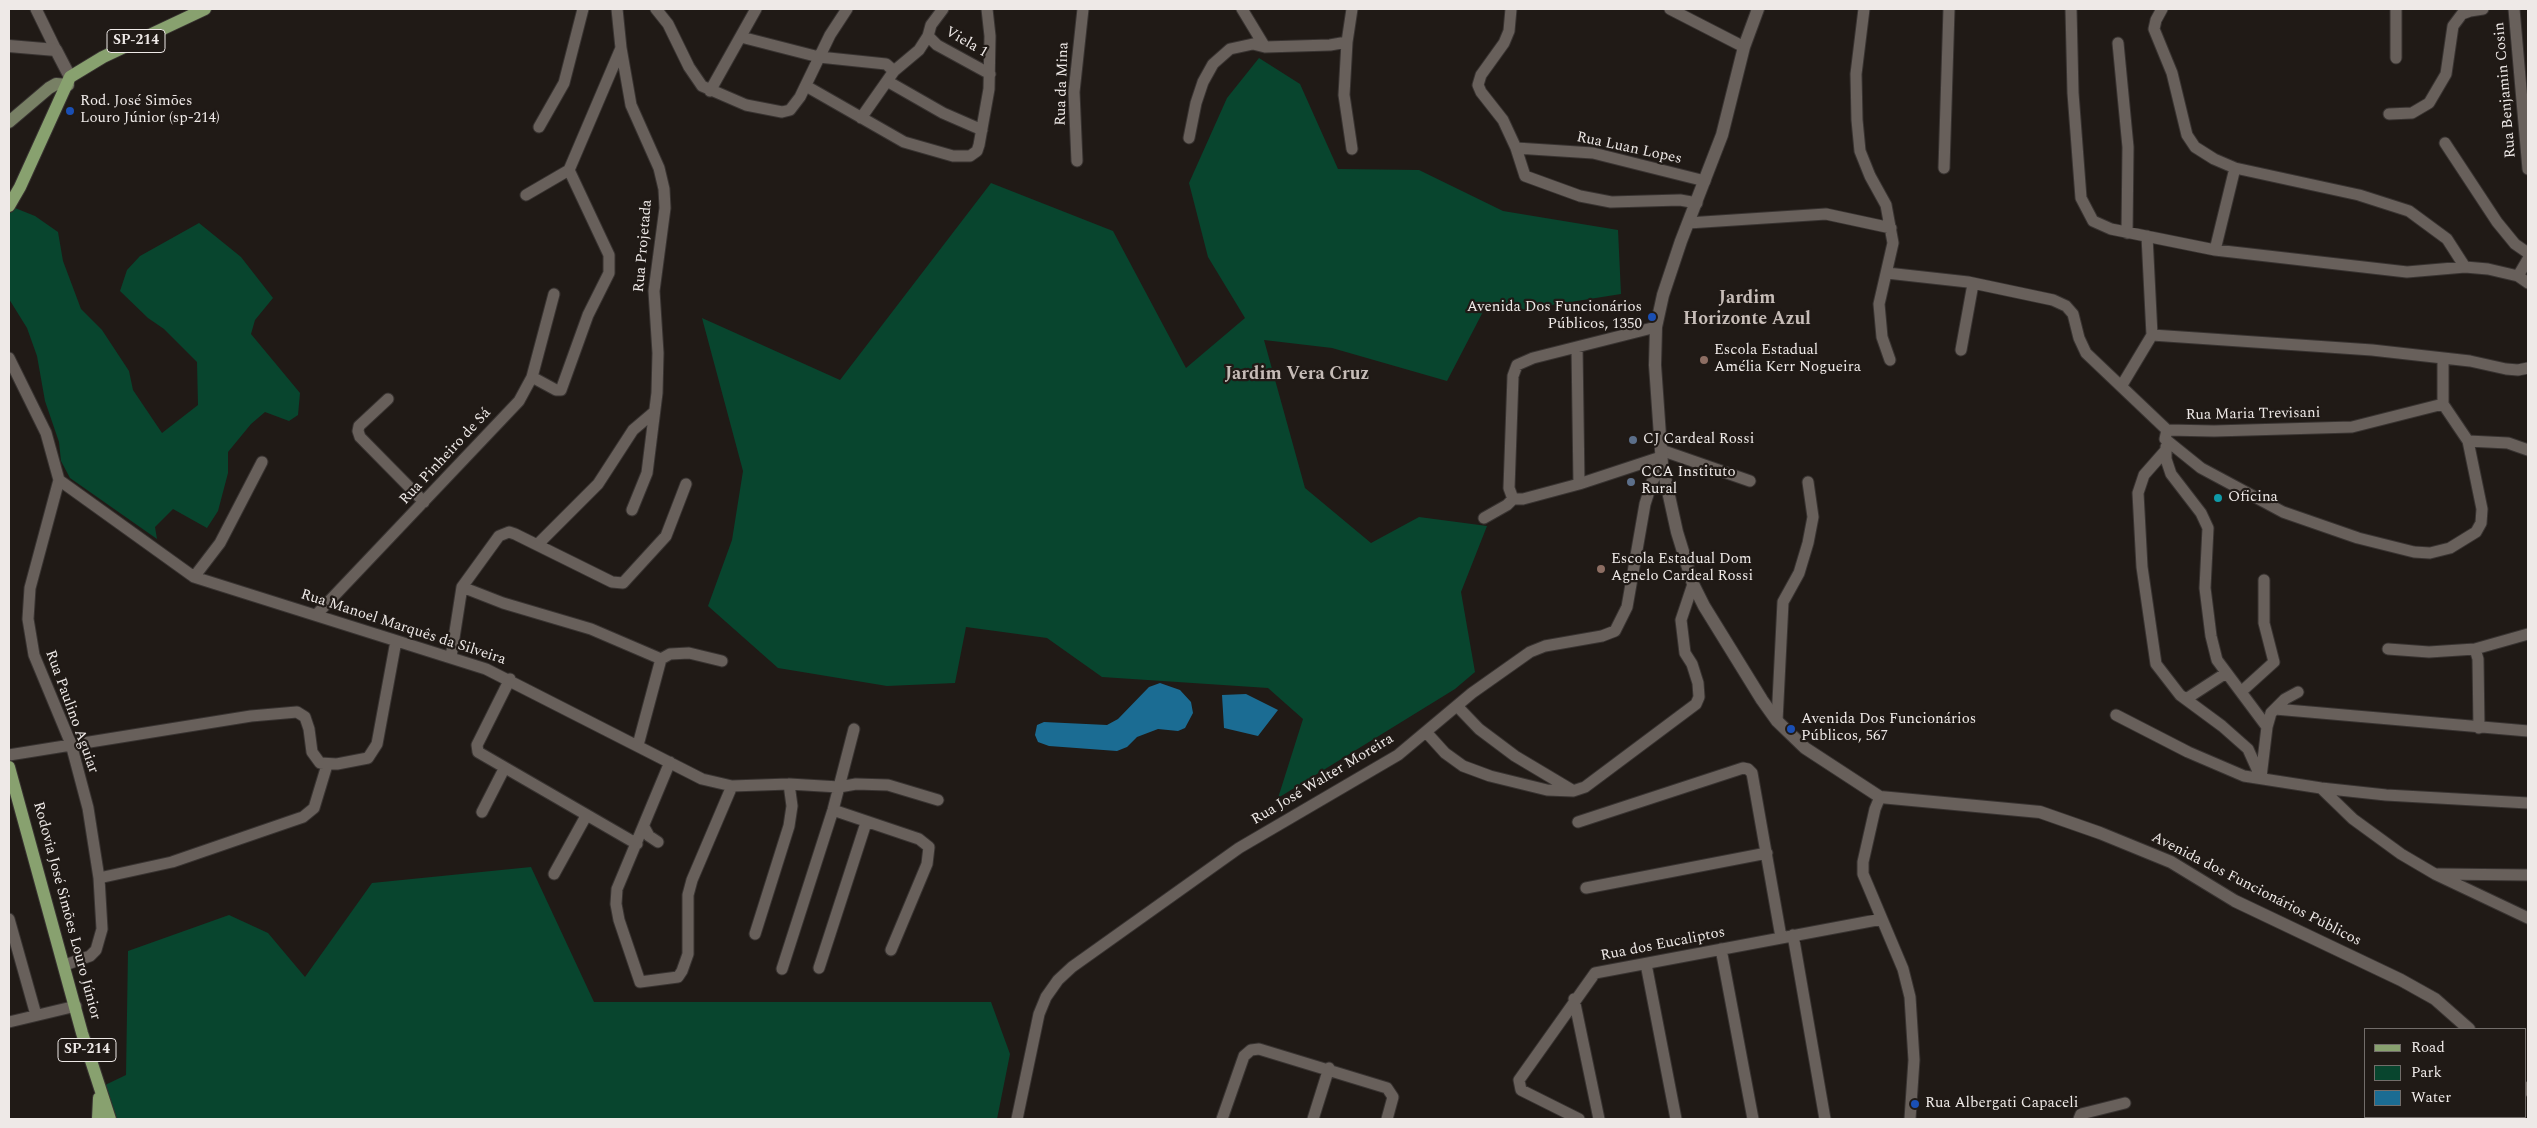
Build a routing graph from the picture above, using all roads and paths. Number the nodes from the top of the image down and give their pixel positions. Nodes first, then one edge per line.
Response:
1 (36, 9) edge
2 (583, 9) edge
3 (617, 9) edge
4 (656, 9) edge
5 (756, 9) edge
6 (847, 9) edge
7 (943, 9) edge
8 (987, 9) edge
9 (1083, 9) edge
10 (1242, 9) edge
11 (1352, 9) edge
12 (1511, 9) edge
13 (1670, 9) edge
14 (1758, 9) edge
15 (1864, 9) edge
16 (1949, 9) edge
17 (2071, 9) edge
18 (2162, 9) edge
19 (2396, 9) edge
20 (2483, 9) edge
21 (2514, 9) edge
22 (200, 10) edge
23 (928, 36) junction
24 (741, 37) junction
25 (1347, 42) junction
26 (2118, 43) dead end
27 (9, 46) edge
28 (1265, 47) junction
29 (620, 48) junction
30 (1744, 48) junction
31 (56, 50) junction
32 (818, 57) junction
33 (2396, 58) dead end
34 (894, 71) junction
35 (990, 74) junction
36 (69, 81) junction
37 (887, 81) junction
38 (806, 86) junction
39 (710, 91) junction
40 (2389, 114) dead end
41 (861, 118) junction
42 (9, 122) edge
43 (539, 127) dead end
44 (982, 130) junction
45 (1190, 138) dead end
46 (2445, 143) dead end
47 (1516, 148) junction
48 (1352, 149) dead end
49 (1077, 161) dead end
50 (1944, 168) dead end
51 (2236, 168) junction
52 (569, 170) junction
53 (2528, 170) edge
54 (1705, 181) junction
55 (526, 195) dead end
56 (1697, 203) junction
57 (9, 206) edge
58 (1688, 223) junction
59 (1891, 228) junction
60 (2127, 233) junction
61 (2147, 236) junction
62 (2215, 250) junction
63 (2528, 254) edge
64 (2528, 258) edge
65 (2466, 267) junction
66 (1887, 272) junction
67 (2518, 276) junction
68 (2528, 283) edge
69 (1973, 284) junction
70 (554, 294) dead end
71 (1656, 327) junction
72 (2152, 335) junction
73 (1577, 347) junction
74 (1961, 350) dead end
75 (9, 358) edge
76 (2443, 358) junction
77 (1890, 360) dead end
78 (2528, 368) edge
79 (532, 377) junction
80 (2122, 384) junction
81 (388, 400) dead end
82 (2443, 404) junction
83 (653, 413) junction
84 (2166, 440) junction
85 (2468, 441) junction
86 (2528, 450) edge
87 (1661, 457) junction
88 (262, 462) dead end
89 (59, 480) junction
90 (1750, 481) dead end
91 (1808, 482) dead end
92 (686, 484) dead end
93 (1579, 484) junction
94 (1513, 499) junction
95 (424, 502) junction
96 (632, 510) dead end
97 (1484, 518) dead end
98 (538, 544) junction
99 (194, 577) junction
100 (2264, 580) dead end
101 (1693, 584) junction
102 (462, 587) junction
103 (316, 614) junction
104 (2528, 634) edge
105 (396, 641) junction
106 (2388, 649) dead end
107 (2475, 649) junction
108 (451, 656) junction
109 (661, 659) junction
110 (722, 662) dead end
111 (2226, 673) junction
112 (510, 679) junction
113 (2242, 691) junction
114 (2298, 692) dead end
115 (2186, 700) junction
116 (1457, 706) junction
117 (2275, 709) junction
118 (2116, 715) dead end
119 (1777, 721) junction
120 (2267, 727) junction
121 (2479, 728) junction
122 (854, 729) dead end
123 (2528, 731) edge
124 (1426, 732) junction
125 (71, 744) junction
126 (638, 746) junction
127 (9, 755) edge
128 (670, 762) junction
129 (327, 765) junction
130 (9, 767) edge
131 (504, 768) junction
132 (2261, 778) junction
133 (789, 784) junction
134 (732, 786) junction
135 (839, 787) junction
136 (2322, 788) junction
137 (1573, 791) junction
138 (1880, 797) junction
139 (938, 800) dead end
140 (2528, 803) edge
141 (834, 810) junction
142 (482, 812) dead end
143 (586, 816) junction
144 (1578, 822) dead end
145 (866, 823) junction
146 (644, 827) junction
147 (658, 842) dead end
148 (637, 844) junction
149 (1768, 853) junction
150 (554, 874) dead end
151 (2435, 874) junction
152 (2528, 876) edge
153 (99, 878) junction
154 (1586, 888) dead end
155 (2528, 918) edge
156 (9, 919) edge
157 (1882, 919) junction
158 (754, 934) dead end
159 (1793, 935) junction
160 (1781, 937) junction
161 (1721, 949) junction
162 (891, 950) dead end
163 (1646, 964) junction
164 (65, 965) junction
165 (819, 968) dead end
166 (782, 969) dead end
167 (1574, 999) junction
168 (76, 1006) junction
169 (36, 1015) junction
170 (9, 1022) edge
171 (2468, 1028) edge
172 (1329, 1068) junction
173 (100, 1093) junction
174 (2125, 1103) dead end
175 (98, 1119) edge
176 (110, 1119) edge
177 (1018, 1119) edge
178 (1222, 1119) edge
179 (1313, 1119) edge
180 (1387, 1119) edge
181 (1579, 1119) edge
182 (1599, 1119) edge
183 (1676, 1119) edge
184 (1753, 1119) edge
185 (1825, 1119) edge
186 (1910, 1119) edge
187 (2079, 1119) edge

1 - 31 street
2 - 43 street
3 - 29 street, Rua Projetada
4 - 39 street
5 - 24 street
6 - 32 street
7 - 23 street
8 - 35 street
9 - 49 street, Rua da Mina
10 - 28 street
11 - 25 street
12 - 47 street
13 - 30 street
14 - 30 street, Avenida dos Funcionários Públicos
15 - 59 street
16 - 50 street
17 - 60 street
18 - 51 street
19 - 33 street
20 - 40 street
21 - 53 street, Rua Benjamin Cosin
22 - 36 main road, SP-214
23 - 34 street
23 - 35 street, Viela 1
24 - 32 street
24 - 39 street
25 - 28 street
25 - 48 street
26 - 60 street
27 - 31 street
28 - 45 street
29 - 52 street, Rua Projetada
29 - 83 street, Rua Projetada
30 - 54 street, Avenida dos Funcionários Públicos
31 - 36 street
32 - 34 street
32 - 38 street
34 - 37 street
35 - 44 street
36 - 42 main road
36 - 57 main road
37 - 41 street
37 - 44 street
38 - 39 street
38 - 41 street
41 - 44 street
46 - 63 street
47 - 54 street, Rua Luan Lopes
47 - 56 street
51 - 62 street
51 - 65 street
52 - 55 street
52 - 79 street
54 - 56 street, Avenida dos Funcionários Públicos
56 - 58 street, Avenida dos Funcionários Públicos
58 - 59 street
58 - 71 street, Avenida dos Funcionários Públicos
59 - 66 street
60 - 61 street
61 - 62 street
61 - 72 street
62 - 65 street
64 - 67 street
65 - 67 street
66 - 69 street, Rua Maria Trevisani
66 - 77 street
67 - 68 street
69 - 74 street
69 - 80 street, Rua Maria Trevisani
70 - 79 street, Rua Pinheiro de Sá
71 - 73 street
71 - 87 street, Avenida dos Funcionários Públicos
72 - 76 street
72 - 80 street
73 - 93 street
73 - 94 street
75 - 89 street
76 - 78 street
76 - 82 street
79 - 95 street, Rua Pinheiro de Sá
80 - 84 street, Rua Maria Trevisani
81 - 95 street
82 - 84 street, Rua Maria Trevisani
82 - 85 street
83 - 96 street, Rua Projetada
83 - 98 street
84 - 85 street
84 - 111 street
84 - 115 street
85 - 86 street
87 - 90 street
87 - 93 street
87 - 101 street, Avenida dos Funcionários Públicos
87 - 116 street, Rua José Walter Moreira
88 - 99 street
89 - 99 street, Rua Manoel Marquês da Silveira
89 - 125 street, Rua Paulino Aguiar
91 - 119 street
92 - 98 street
93 - 94 street
94 - 97 street
95 - 103 street, Rua Pinheiro de Sá
98 - 102 street
99 - 103 street, Rua Manoel Marquês da Silveira
100 - 113 street
101 - 119 street, Avenida dos Funcionários Públicos
101 - 137 street
102 - 108 street
102 - 109 street
103 - 105 street, Rua Manoel Marquês da Silveira
104 - 107 street
105 - 108 street, Rua Manoel Marquês da Silveira
105 - 129 street
106 - 107 street
107 - 121 street
108 - 112 street, Rua Manoel Marquês da Silveira
109 - 110 street
109 - 126 street
111 - 113 street
111 - 115 street
112 - 126 street, Rua Manoel Marquês da Silveira
112 - 131 street
113 - 120 street
114 - 117 street
115 - 132 street
116 - 124 street, Rua José Walter Moreira
116 - 137 street
117 - 120 street
117 - 121 street
118 - 132 street
119 - 138 street, Avenida dos Funcionários Públicos
120 - 132 street
121 - 123 street
122 - 135 street
124 - 137 street
124 - 177 street, Rua José Walter Moreira
125 - 127 street
125 - 129 street
125 - 153 street, Rua Paulino Aguiar
126 - 128 street, Rua Manoel Marquês da Silveira
128 - 134 street, Rua Manoel Marquês da Silveira
128 - 146 street
129 - 153 street
130 - 164 main road, Rodovia José Simões Louro Júnior / SP-214
131 - 142 street
131 - 143 street
132 - 136 street
133 - 134 street, Rua Manoel Marquês da Silveira
133 - 135 street, Rua Manoel Marquês da Silveira
133 - 158 street
134 - 148 street
135 - 139 street, Rua Manoel Marquês da Silveira
135 - 141 street
136 - 140 street
136 - 151 street
138 - 157 street
138 - 171 street, Avenida dos Funcionários Públicos
141 - 145 street
141 - 166 street
143 - 148 street
143 - 150 street
144 - 149 street
145 - 162 street
145 - 165 street
146 - 147 street
146 - 148 street
149 - 154 street
149 - 160 street
151 - 152 street
151 - 155 street
153 - 164 street, Rua Paulino Aguiar
156 - 169 street
157 - 159 street, Rua dos Eucaliptos
157 - 186 street
159 - 160 street, Rua dos Eucaliptos
159 - 185 street
160 - 161 street, Rua dos Eucaliptos
161 - 163 street, Rua dos Eucaliptos
161 - 184 street
163 - 167 street, Rua dos Eucaliptos
163 - 183 street
164 - 168 main road, Rodovia José Simões Louro Júnior / SP-214
167 - 181 street, Rua dos Eucaliptos
167 - 182 street
168 - 169 street
168 - 173 main road, Rodovia José Simões Louro Júnior / SP-214
169 - 170 street
172 - 178 street
172 - 179 street
172 - 180 street
173 - 175 main road, Rodovia José Simões Louro Júnior / SP-214
173 - 176 main road, Rodovia José Simões Louro Júnior / SP-214
174 - 187 street

